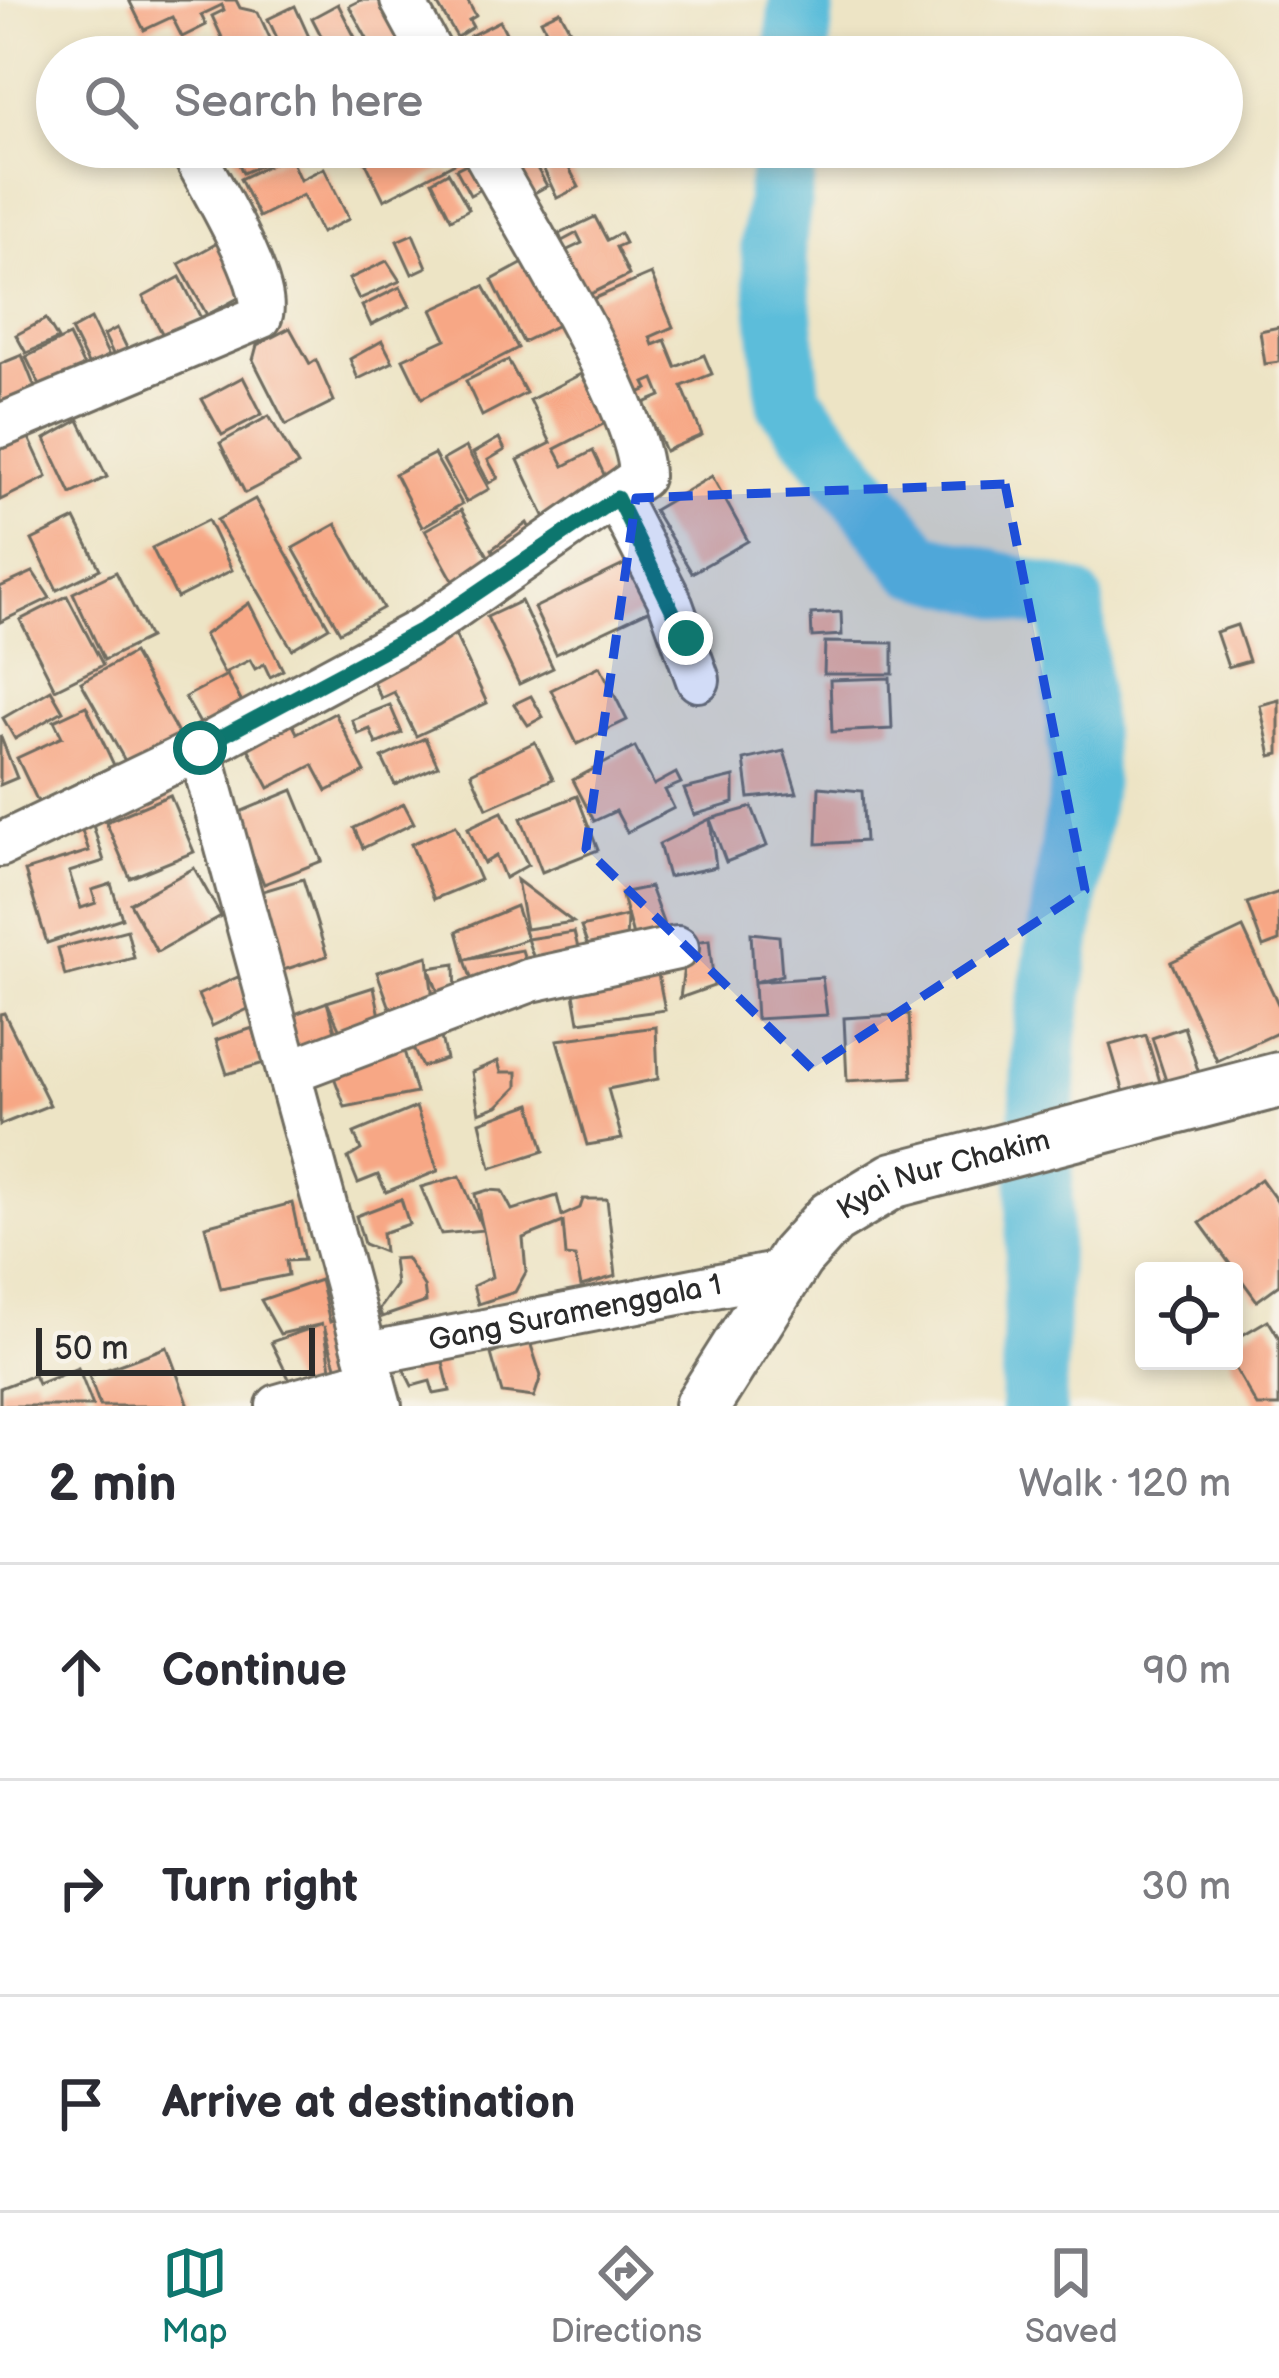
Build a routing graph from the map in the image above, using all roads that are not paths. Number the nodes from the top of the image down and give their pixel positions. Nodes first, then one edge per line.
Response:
1 (402, 0) edge
2 (419, 36) edge
3 (204, 168) edge
4 (493, 168) edge
5 (0, 426) edge
6 (617, 498) junction
7 (698, 680) dead end
8 (200, 748) junction
9 (0, 845) edge
10 (677, 948) dead end
11 (288, 1072) junction
12 (1279, 1080) edge
13 (786, 1272) junction
14 (373, 1380) edge
15 (278, 1406) edge
16 (702, 1406) edge

1 - 2 street
3 - 5 street
4 - 6 street
6 - 7 street
6 - 8 street
8 - 9 street
8 - 11 street
10 - 11 street
11 - 14 street
12 - 13 street, Kyai Nur Chakim
13 - 14 street, Gang Suramenggala 1
13 - 16 street, Kyai Nur Chakim
14 - 15 street, Gang Suramenggala 1

